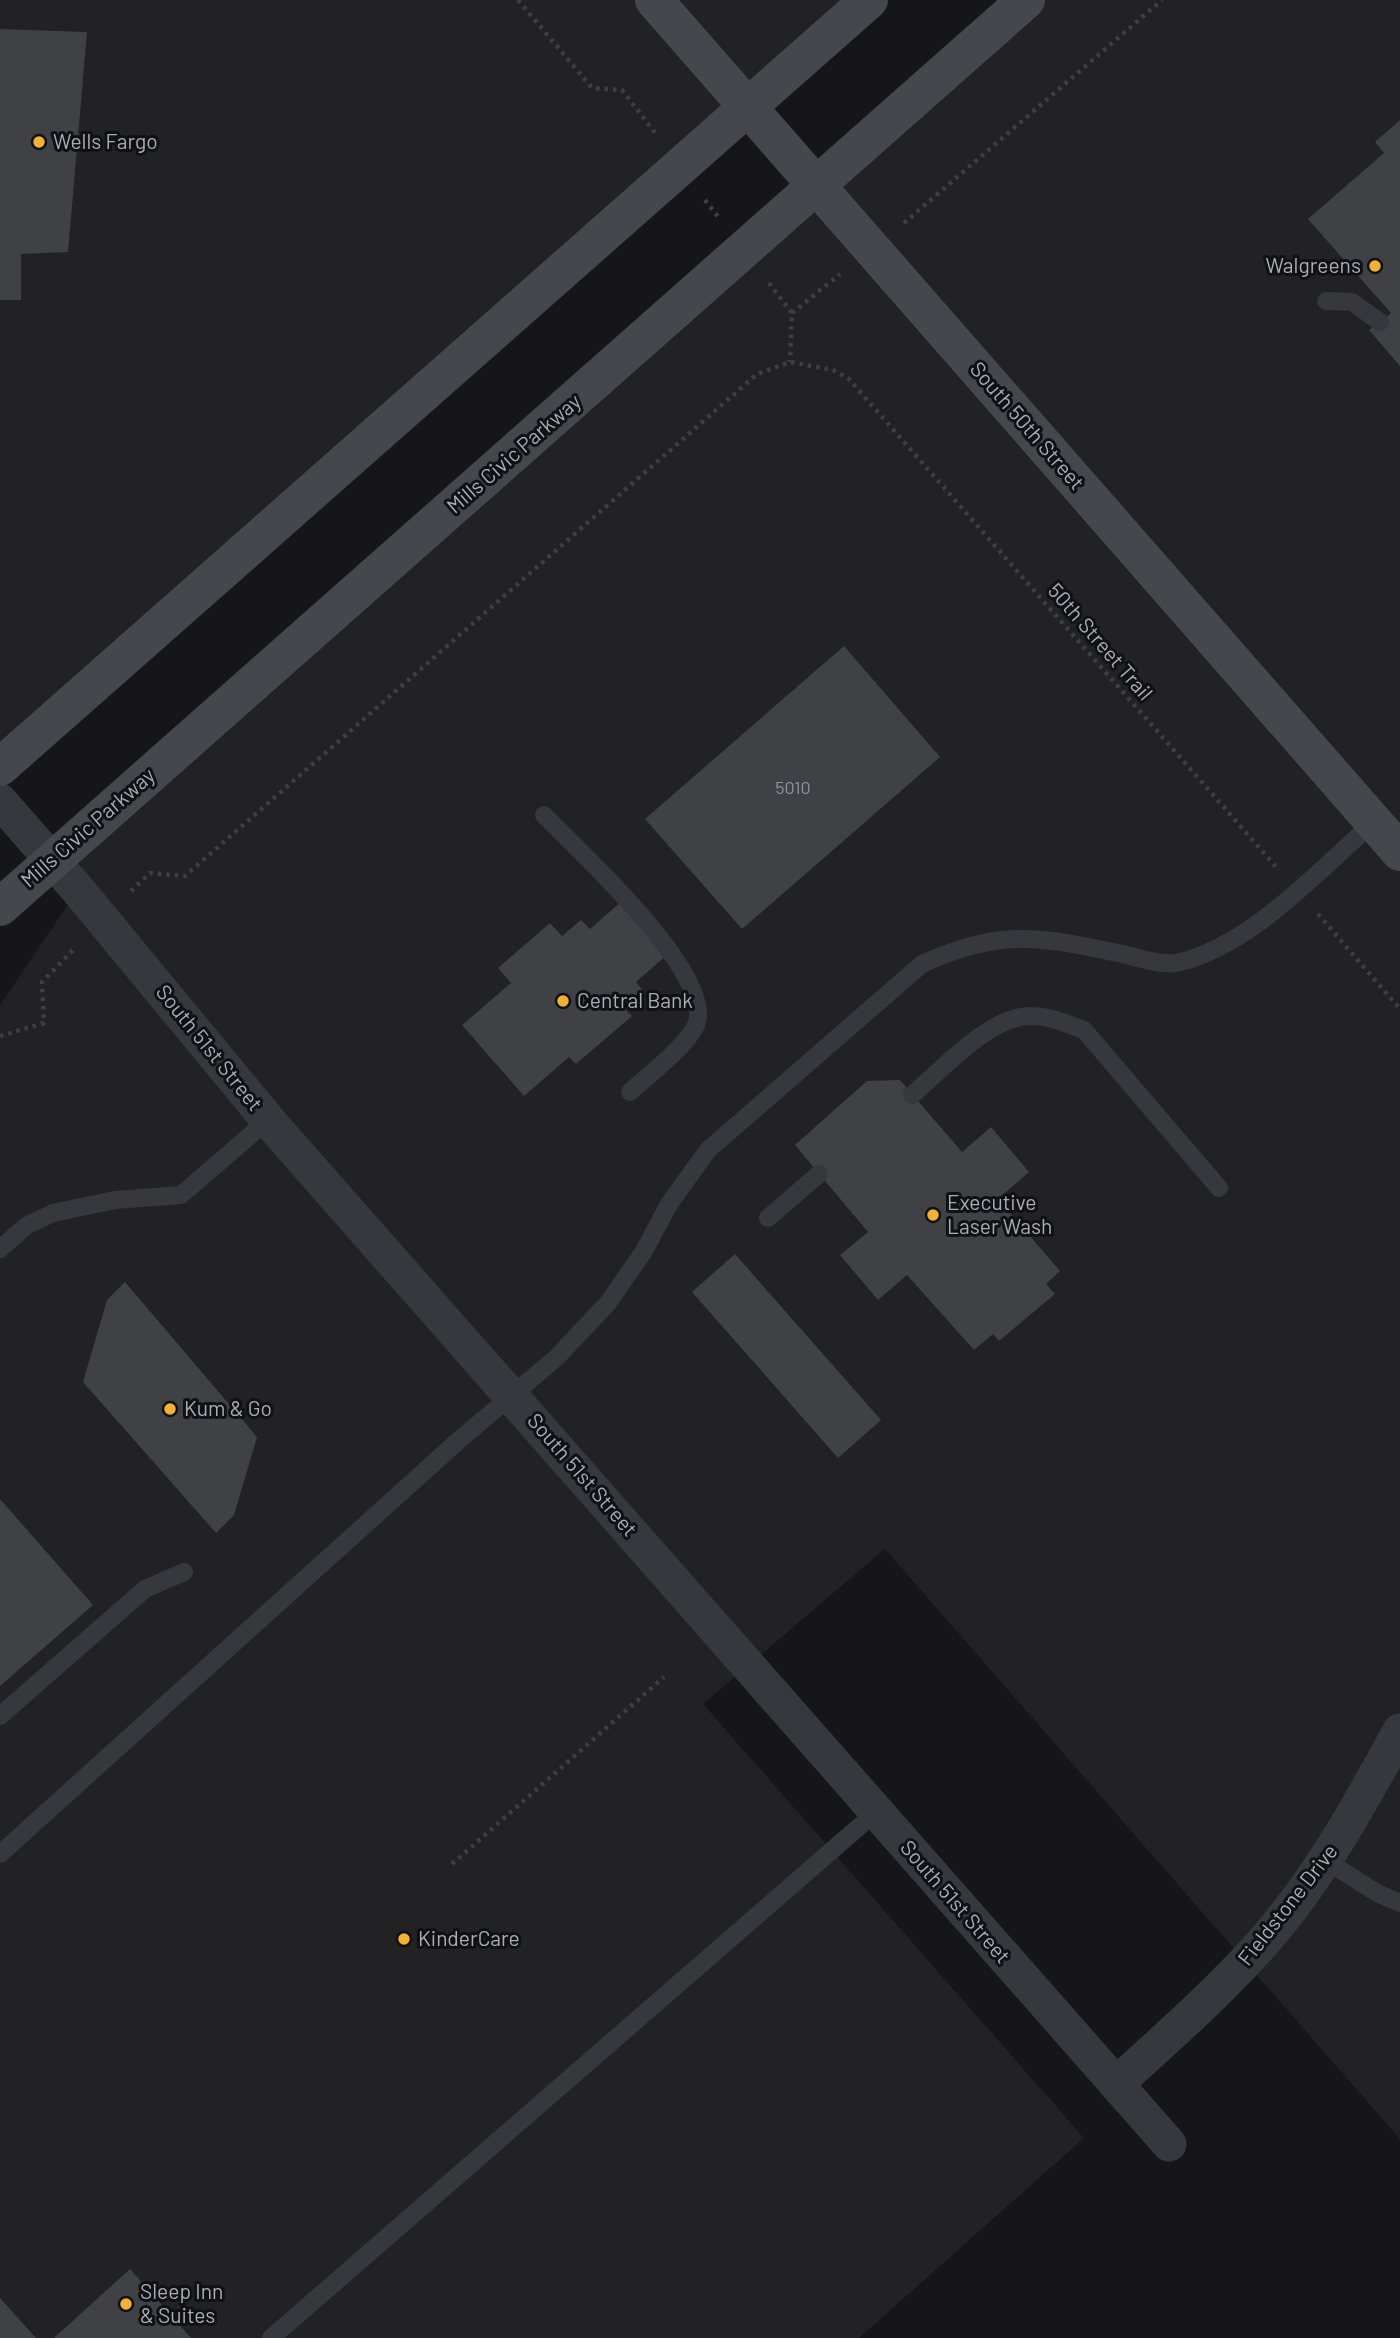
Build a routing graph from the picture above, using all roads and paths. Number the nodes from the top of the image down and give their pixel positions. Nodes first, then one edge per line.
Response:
1 (518, 0) edge
2 (654, 0) edge
3 (869, 0) edge
4 (1026, 0) edge
5 (1162, 0) edge
6 (622, 90) dead end
7 (747, 108) junction
8 (817, 187) junction
9 (871, 249) junction
10 (1326, 301) dead end
11 (1380, 322) dead end
12 (790, 362) junction
13 (0, 768) edge
14 (0, 801) edge
15 (544, 815) dead end
16 (1374, 822) junction
17 (1400, 852) edge
18 (51, 860) junction
19 (150, 873) dead end
20 (1296, 890) junction
21 (0, 906) edge
22 (42, 982) dead end
23 (1400, 1009) edge
24 (0, 1036) edge
25 (630, 1092) dead end
26 (912, 1095) dead end
27 (268, 1120) junction
28 (819, 1174) dead end
29 (1219, 1188) dead end
30 (768, 1218) dead end
31 (0, 1249) edge
32 (512, 1395) junction
33 (184, 1572) dead end
34 (664, 1677) dead end
35 (0, 1716) edge
36 (1400, 1731) edge
37 (876, 1812) junction
38 (0, 1854) edge
39 (1325, 1860) junction
40 (452, 1864) dead end
41 (1400, 1903) edge
42 (1116, 2084) junction
43 (1169, 2144) dead end
44 (271, 2338) edge

1 - 6 path
2 - 7 main road, South 50th Street
3 - 7 main road
4 - 8 main road, Mills Civic Parkway
5 - 9 path
7 - 8 main road, South 50th Street
7 - 13 main road
8 - 9 main road, South 50th Street
8 - 18 main road, Mills Civic Parkway
9 - 12 path
9 - 16 main road, South 50th Street
10 - 11 lane
12 - 19 path
12 - 20 path, 50th Street Trail
14 - 18 street, South 51st Street
15 - 25 lane
16 - 17 main road, South 50th Street
16 - 20 lane
18 - 21 main road, Mills Civic Parkway
18 - 27 street, South 51st Street
20 - 23 path, 50th Street Trail
20 - 32 lane
22 - 24 path
26 - 29 lane
27 - 31 lane
27 - 32 street, South 51st Street
28 - 30 lane
32 - 37 street, South 51st Street
32 - 38 lane
33 - 35 lane
34 - 40 path
36 - 39 street, Fieldstone Drive
37 - 42 street, South 51st Street
37 - 44 lane
39 - 41 lane
39 - 42 street, Fieldstone Drive
42 - 43 street, South 51st Street

